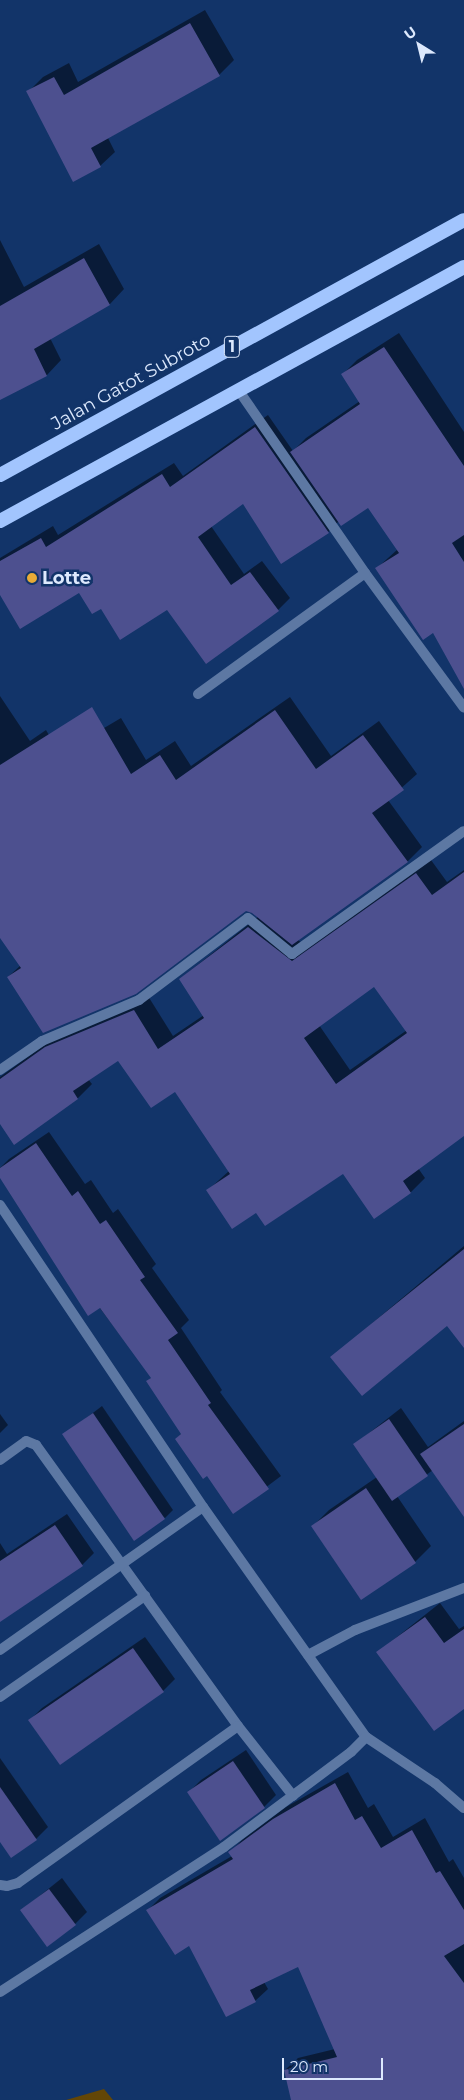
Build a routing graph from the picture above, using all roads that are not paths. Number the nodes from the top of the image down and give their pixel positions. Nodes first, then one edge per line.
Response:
1 (464, 220) edge
2 (464, 267) edge
3 (239, 391) junction
4 (0, 475) edge
5 (0, 520) edge
6 (365, 573) junction
7 (198, 694) dead end
8 (464, 708) edge
9 (464, 831) edge
10 (0, 1070) edge
11 (0, 1205) edge
12 (0, 1460) edge
13 (204, 1507) junction
14 (121, 1565) junction
15 (464, 1588) edge
16 (145, 1596) junction
17 (0, 1650) edge
18 (308, 1655) junction
19 (0, 1697) edge
20 (238, 1726) junction
21 (366, 1736) junction
22 (292, 1796) junction
23 (464, 1808) edge
24 (0, 1885) edge
25 (0, 1992) edge

1 - 4 highway, Jalan Gatot Subroto / 1
2 - 3 highway, 1
3 - 5 highway, 1
3 - 6 street
6 - 7 street
6 - 8 street
9 - 10 street
11 - 13 street
12 - 14 street
13 - 14 street
13 - 18 street
14 - 16 street
14 - 17 street
15 - 18 street
16 - 19 street
16 - 20 street
18 - 21 street
20 - 22 street
20 - 24 street
21 - 22 street
21 - 23 street
22 - 25 street

